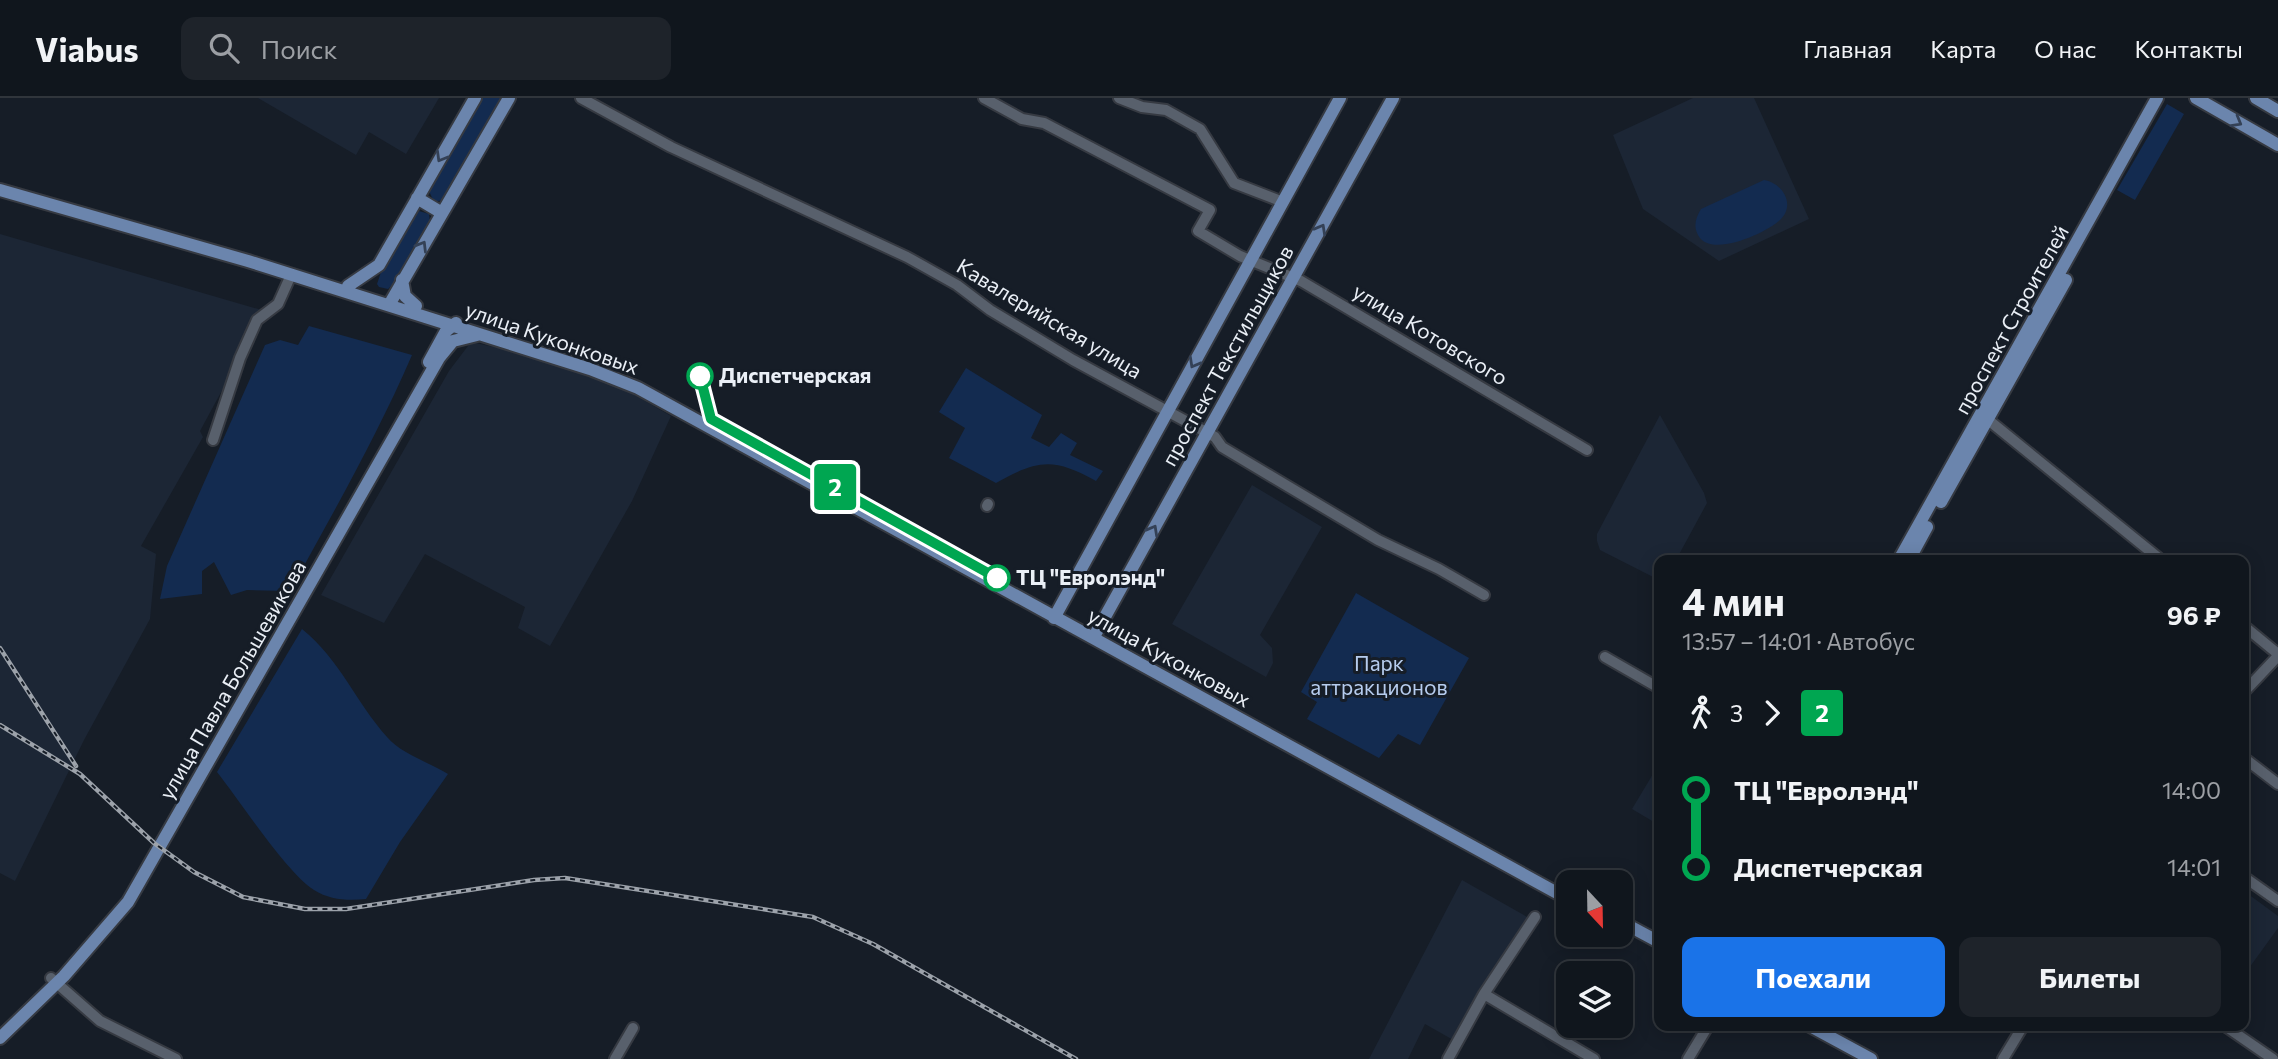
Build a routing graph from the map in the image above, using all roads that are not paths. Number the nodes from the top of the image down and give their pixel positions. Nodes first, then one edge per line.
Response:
1 (475, 98) edge
2 (509, 98) edge
3 (581, 98) edge
4 (984, 98) edge
5 (1119, 98) edge
6 (1340, 98) edge
7 (1393, 98) edge
8 (2157, 98) edge
9 (2165, 98) edge
10 (2196, 98) edge
11 (2256, 98) edge
12 (2278, 111) edge
13 (2278, 145) edge
14 (0, 188) edge
15 (417, 198) junction
16 (1283, 201) junction
17 (442, 213) junction
18 (1250, 261) junction
19 (2070, 264) junction
20 (290, 275) junction
21 (1292, 279) junction
22 (402, 280) junction
23 (348, 286) junction
24 (391, 302) junction
25 (424, 311) junction
26 (457, 324) junction
27 (480, 334) junction
28 (437, 355) junction
29 (1168, 410) junction
30 (1984, 417) junction
31 (1207, 433) junction
32 (213, 440) dead end
33 (1587, 450) dead end
34 (1902, 555) edge
35 (1912, 555) edge
36 (2155, 555) edge
37 (1484, 595) dead end
38 (1056, 615) junction
39 (1072, 624) junction
40 (1091, 630) junction
41 (2249, 630) edge
42 (2278, 655) edge
43 (1605, 657) dead end
44 (1654, 685) edge
45 (2249, 687) edge
46 (2249, 762) edge
47 (2278, 784) edge
48 (1474, 844) junction
49 (2249, 881) edge
50 (1556, 886) edge
51 (1556, 892) edge
52 (2278, 901) edge
53 (1535, 917) dead end
54 (1633, 928) edge
55 (1633, 935) edge
56 (1654, 939) edge
57 (1654, 946) edge
58 (54, 981) junction
59 (1484, 993) junction
60 (633, 1028) dead end
61 (0, 1030) edge
62 (1705, 1031) edge
63 (1809, 1031) edge
64 (1819, 1031) edge
65 (2020, 1031) edge
66 (2232, 1031) edge
67 (0, 1038) edge
68 (176, 1059) edge
69 (615, 1059) edge
70 (1448, 1059) edge
71 (1594, 1059) edge
72 (1688, 1059) edge
73 (1860, 1059) edge
74 (1871, 1059) edge
75 (2003, 1059) edge
76 (2273, 1059) edge

1 -> 15 main road
2 - 17 main road
3 - 29 street, Кавалерийская улица
4 - 18 street, улица Котовского
5 - 16 street
6 - 16 main road, проспект Текстильщиков
21 -> 7 main road, проспект Текстильщиков
8 - 19 main road, проспект Строителей
9 - 19 main road, проспект Строителей
10 -> 13 main road
11 - 12 main road
14 - 20 main road, улица Куконковых
14 - 23 main road, улица Куконковых
15 - 17 main road
15 - 23 main road
16 - 18 main road, проспект Текстильщиков
22 -> 17 main road
18 - 21 street, улица Котовского
18 -> 29 main road, проспект Текстильщиков
19 - 30 main road, проспект Строителей
20 - 24 main road, улица Куконковых
20 - 32 street
21 - 31 main road, проспект Текстильщиков
21 - 33 street, улица Котовского
22 - 24 main road
22 - 25 main road
23 - 24 main road, улица Куконковых
24 - 25 main road, улица Куконковых
25 - 26 main road, улица Куконковых
25 - 28 main road
26 - 27 main road, улица Куконковых
26 - 28 main road
26 - 38 main road, улица Куконковых
27 - 28 main road, улица Павла Большевикова
27 - 38 main road, улица Куконковых
28 - 58 main road, улица Павла Большевикова
29 - 31 street, Кавалерийская улица
29 - 38 main road, проспект Текстильщиков
30 - 34 main road, проспект Строителей
30 - 35 main road, проспект Строителей
30 - 36 street
31 - 37 street, Кавалерийская улица
40 -> 31 main road, проспект Текстильщиков
38 - 39 main road, улица Куконковых
39 - 40 main road, улица Куконковых
39 - 48 main road, улица Куконковых
40 - 48 main road, улица Куконковых
41 - 42 street
42 - 45 street
43 - 44 street
46 - 47 street
48 - 50 main road, улица Куконковых
48 - 51 main road, улица Куконковых
49 - 52 street
53 - 59 street
54 - 56 main road
55 - 57 main road
58 - 61 main road, улица Павла Большевикова
58 - 67 main road, улица Павла Большевикова
58 - 68 street
59 - 70 street
59 - 71 street
60 - 69 street
62 - 72 street
63 - 73 main road
64 - 74 main road
65 - 75 street
66 - 76 street

